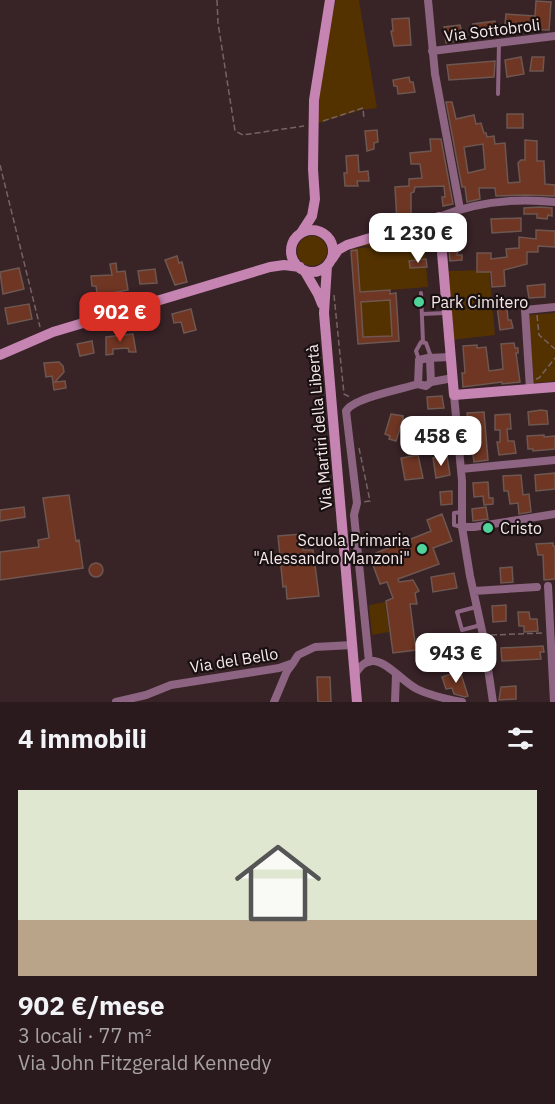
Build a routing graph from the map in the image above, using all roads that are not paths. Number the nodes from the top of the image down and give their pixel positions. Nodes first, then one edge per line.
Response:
1 (330, 0) edge
2 (428, 0) edge
3 (555, 36) edge
4 (499, 42) junction
5 (432, 51) junction
6 (498, 94) dead end
7 (315, 199) junction
8 (555, 202) edge
9 (460, 209) junction
10 (439, 217) junction
11 (302, 233) junction
12 (326, 236) junction
13 (361, 241) junction
14 (292, 250) junction
15 (329, 262) junction
16 (270, 267) junction
17 (302, 269) junction
18 (421, 293) dead end
19 (555, 307) edge
20 (446, 312) junction
21 (324, 313) junction
22 (422, 314) junction
23 (423, 342) junction
24 (0, 355) edge
25 (450, 357) junction
26 (426, 359) junction
27 (453, 378) junction
28 (431, 382) junction
29 (418, 384) junction
30 (530, 384) junction
31 (555, 387) edge
32 (454, 395) junction
33 (555, 460) edge
34 (461, 469) junction
35 (555, 514) edge
36 (462, 527) junction
37 (537, 586) dead end
38 (548, 586) dead end
39 (474, 591) junction
40 (477, 607) junction
41 (481, 625) junction
42 (352, 645) junction
43 (369, 662) junction
44 (293, 663) junction
45 (355, 674) junction
46 (396, 675) junction
47 (437, 700) edge
48 (116, 702) edge
49 (274, 702) edge
50 (357, 702) edge
51 (395, 702) edge
52 (462, 702) edge
53 (493, 702) edge
54 (554, 702) edge

1 - 7 main road
2 - 5 street
3 - 4 street, Via Sottobroli
4 - 5 street, Via Sottobroli
4 - 6 lane
5 - 9 street
7 - 11 main road
7 - 12 main road
8 - 9 street
9 - 10 street
10 - 13 main road
10 - 20 main road
11 - 12 main road
11 - 14 main road
12 - 13 main road
12 - 15 main road
13 - 15 main road
14 - 16 main road
14 - 17 main road
15 - 17 main road
15 - 21 main road, Via Martiri della Libertà
16 - 17 main road
16 - 24 main road
17 - 21 main road, Via Martiri della Libertà
18 - 22 lane
19 - 30 street
20 - 22 lane
20 - 25 main road
21 - 42 main road, Via Martiri della Libertà
22 - 23 lane
23 - 26 lane
23 - 26 lane
25 - 26 street
25 - 27 main road
26 - 28 street
26 - 29 street
27 - 28 street
27 - 32 main road
28 - 29 street
29 - 43 street
30 - 31 main road
30 - 32 main road
32 - 34 street
33 - 34 street
34 - 36 street
35 - 36 street
36 - 39 street
37 - 39 street
38 - 54 street
39 - 40 street
40 - 41 street
40 - 41 lane
41 - 53 street
42 - 44 street, Via del Bello
42 - 45 main road, Via Martiri della Libertà
43 - 45 street
43 - 46 street
44 - 48 street, Via del Bello
44 - 49 street
45 - 50 main road, Via Martiri della Libertà
46 - 47 street
46 - 51 street
47 - 52 street

